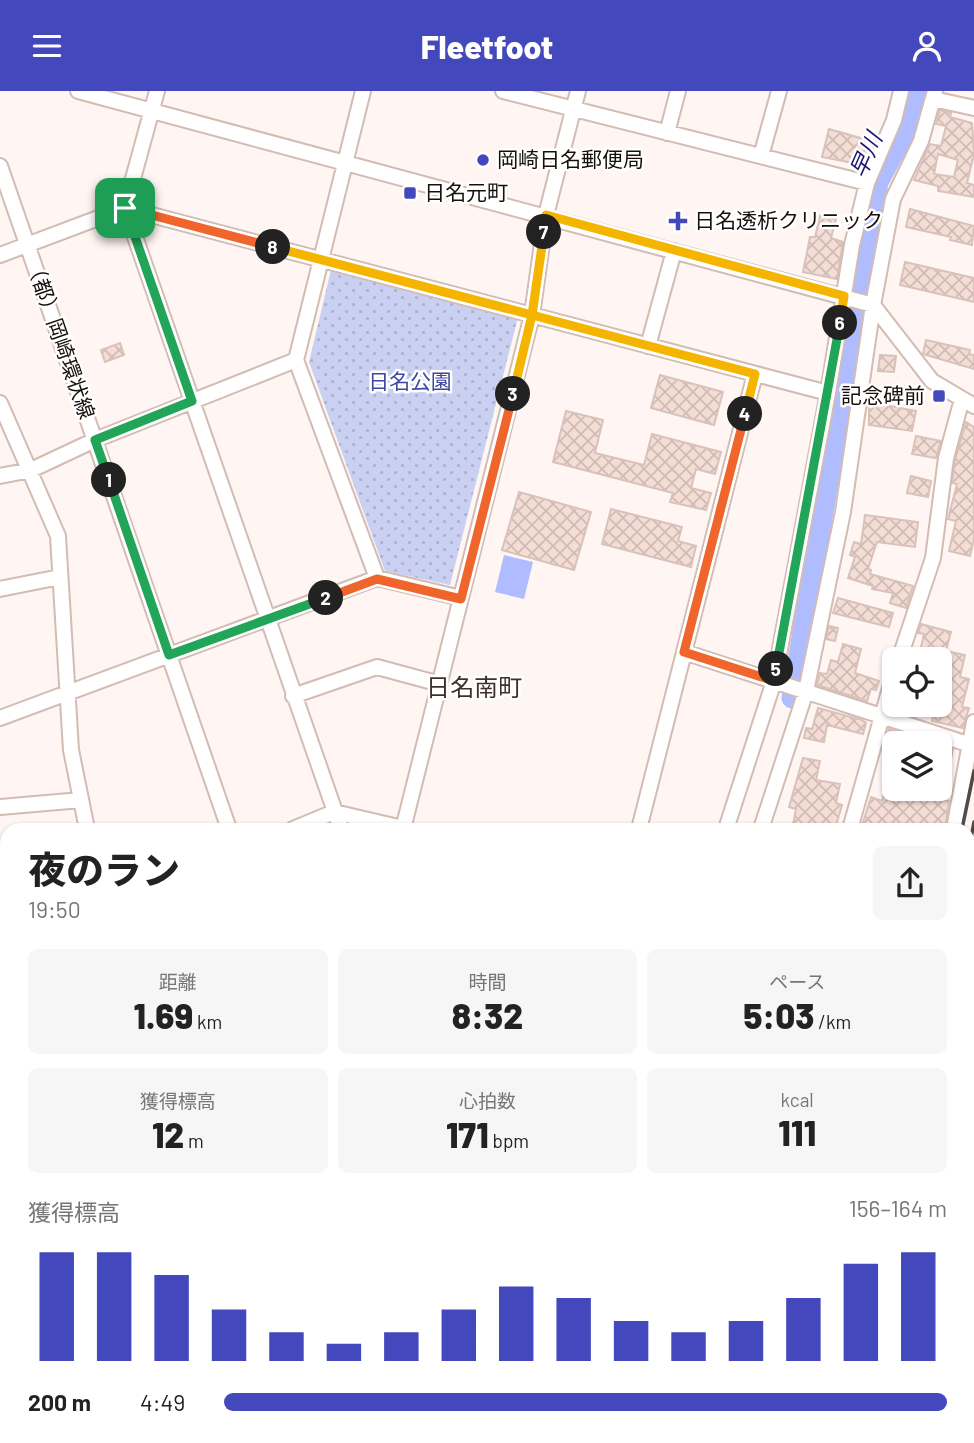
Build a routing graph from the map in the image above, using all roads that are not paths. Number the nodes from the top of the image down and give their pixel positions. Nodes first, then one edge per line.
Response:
1 (78, 91) edge
2 (157, 91) edge
3 (363, 91) edge
4 (503, 91) edge
5 (578, 91) edge
6 (678, 91) edge
7 (779, 91) edge
8 (901, 91) edge
9 (934, 95) edge
10 (974, 108) edge
11 (573, 109) junction
12 (151, 111) junction
13 (667, 132) junction
14 (761, 156) junction
15 (344, 162) junction
16 (0, 166) edge
17 (867, 183) junction
18 (125, 208) junction
19 (546, 215) junction
20 (28, 245) junction
21 (674, 251) junction
22 (0, 255) edge
23 (321, 259) junction
24 (844, 296) junction
25 (873, 305) junction
26 (532, 315) junction
27 (648, 346) junction
28 (296, 360) junction
29 (755, 374) junction
30 (828, 393) junction
31 (192, 401) junction
32 (0, 403) edge
33 (968, 403) edge
34 (95, 440) junction
35 (31, 470) junction
36 (0, 477) edge
37 (60, 577) junction
38 (377, 579) junction
39 (0, 589) edge
40 (461, 599) junction
41 (267, 619) junction
42 (903, 647) edge
43 (684, 652) junction
44 (169, 655) junction
45 (774, 681) junction
46 (440, 684) junction
47 (806, 691) junction
48 (70, 692) junction
49 (293, 696) junction
50 (882, 710) edge
51 (880, 716) junction
52 (0, 718) edge
53 (974, 722) edge
54 (972, 745) edge
55 (81, 800) junction
56 (0, 807) edge
57 (334, 812) junction
58 (86, 823) edge
59 (227, 823) edge
60 (307, 823) edge
61 (339, 823) edge
62 (380, 823) edge
63 (406, 823) edge
64 (641, 823) edge
65 (728, 823) edge
66 (763, 823) edge
67 (852, 823) edge
68 (955, 823) edge

1 - 12 street
2 - 12 street
3 - 15 street
4 - 11 street
5 - 11 street
6 - 13 street
7 - 14 street
8 - 17 street
9 - 10 street
9 - 25 street
11 - 13 street
11 - 19 street
12 - 15 street
12 - 18 street
13 - 14 street
14 - 17 street
15 - 19 street
15 - 23 street
16 - 20 street, （都）岡崎環状線
17 - 24 street
18 - 20 street
18 - 23 street
18 - 31 street
19 - 21 street
19 - 26 street
20 - 22 street
20 - 34 street, （都）岡崎環状線
21 - 24 street
21 - 27 street
23 - 26 street
23 - 28 street
24 - 25 street
24 - 30 street
25 - 33 street
25 - 47 street
26 - 27 street
26 - 40 street
27 - 29 street
28 - 31 street
28 - 38 street
29 - 30 street
29 - 43 street
30 - 45 street
31 - 34 street
31 - 41 street
32 - 35 street
33 - 42 street
34 - 35 street
34 - 44 street, （都）岡崎環状線
35 - 36 street
35 - 37 street
37 - 39 street
37 - 48 street
38 - 40 street
38 - 41 street
40 - 46 street
41 - 44 street
41 - 49 street
43 - 45 street
43 - 64 street
44 - 48 street
44 - 59 street, （都）岡崎環状線
45 - 47 street
45 - 65 street
46 - 49 street
46 - 63 street
47 - 51 street
47 - 66 street
48 - 52 street
48 - 55 street
49 - 57 street
50 - 51 street
51 - 54 street
51 - 67 street
53 - 54 street
54 - 68 street
55 - 56 street
55 - 58 street
57 - 60 street
57 - 61 street
57 - 62 street

